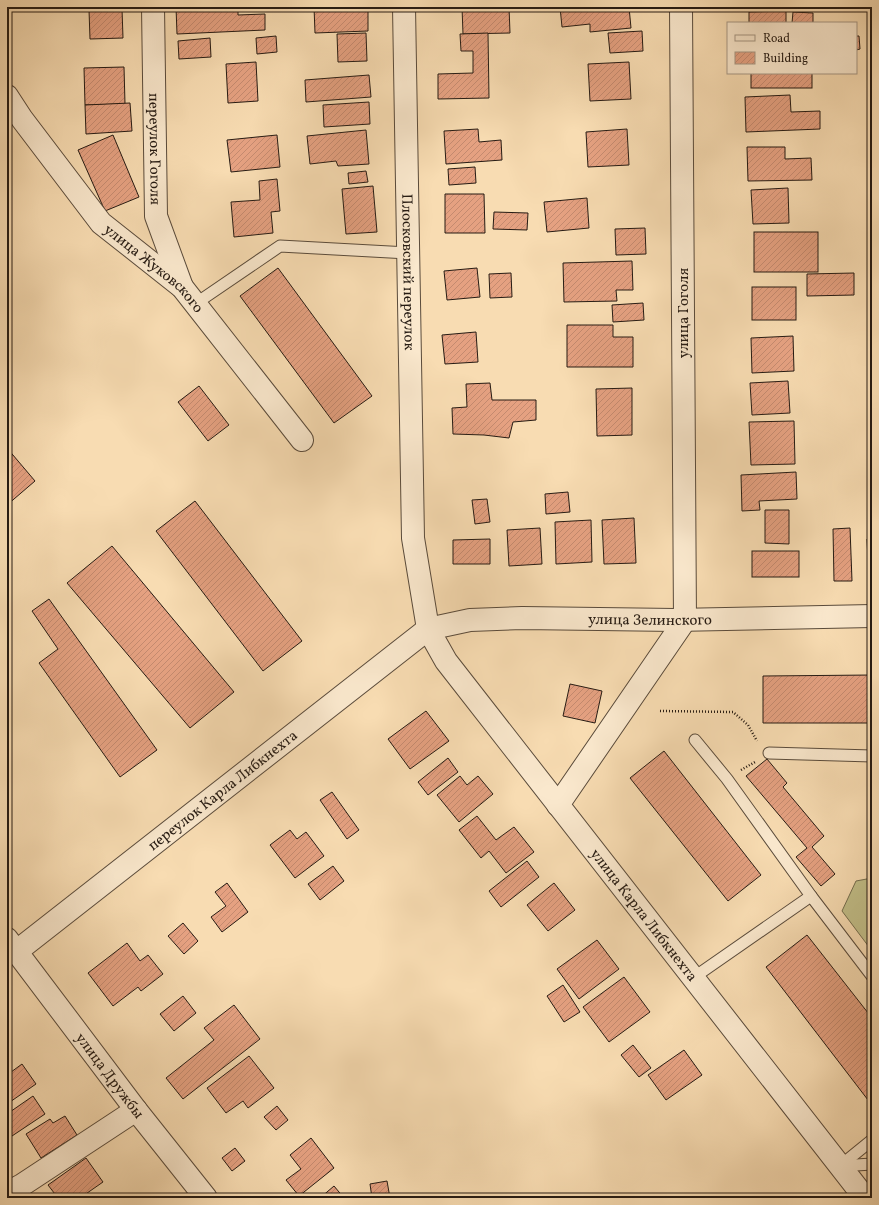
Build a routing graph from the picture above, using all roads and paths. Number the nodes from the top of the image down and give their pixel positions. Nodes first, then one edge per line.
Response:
1 (153, 7) edge
2 (404, 7) edge
3 (681, 7) edge
4 (7, 96) edge
5 (408, 253) junction
6 (182, 287) junction
7 (195, 304) junction
8 (302, 440) dead end
9 (872, 616) edge
10 (685, 620) junction
11 (428, 629) junction
12 (660, 711) dead end
13 (695, 740) dead end
14 (769, 753) junction
15 (872, 756) edge
16 (727, 779) junction
17 (558, 805) junction
18 (811, 896) junction
19 (12, 945) edge
20 (872, 976) edge
21 (693, 978) junction
22 (136, 1110) junction
23 (872, 1140) edge
24 (872, 1164) edge
25 (840, 1166) junction
26 (7, 1193) edge
27 (206, 1198) edge
28 (865, 1198) edge

1 - 6 street, переулок Гоголя
2 - 5 street, Плосковский переулок
3 - 10 street, улица Гоголя
4 - 6 street, улица Жуковского
5 - 7 lane
5 - 11 street, Плосковский переулок
6 - 7 street, улица Жуковского
7 - 8 street, улица Жуковского
9 - 10 street, улица Зелинского
10 - 11 street, улица Зелинского
10 - 17 street
11 - 17 street, улица Карла Либкнехта
11 - 19 street, переулок Карла Либкнехта
12 - 14 path
13 - 16 lane
14 - 15 lane
14 - 16 path
16 - 18 lane
17 - 21 street, улица Карла Либкнехта
18 - 20 lane
18 - 21 lane
19 - 22 street, улица Дружбы
21 - 25 street, улица Карла Либкнехта
22 - 26 street
22 - 27 street, улица Дружбы
23 - 25 lane
24 - 25 lane
25 - 28 street, улица Карла Либкнехта

